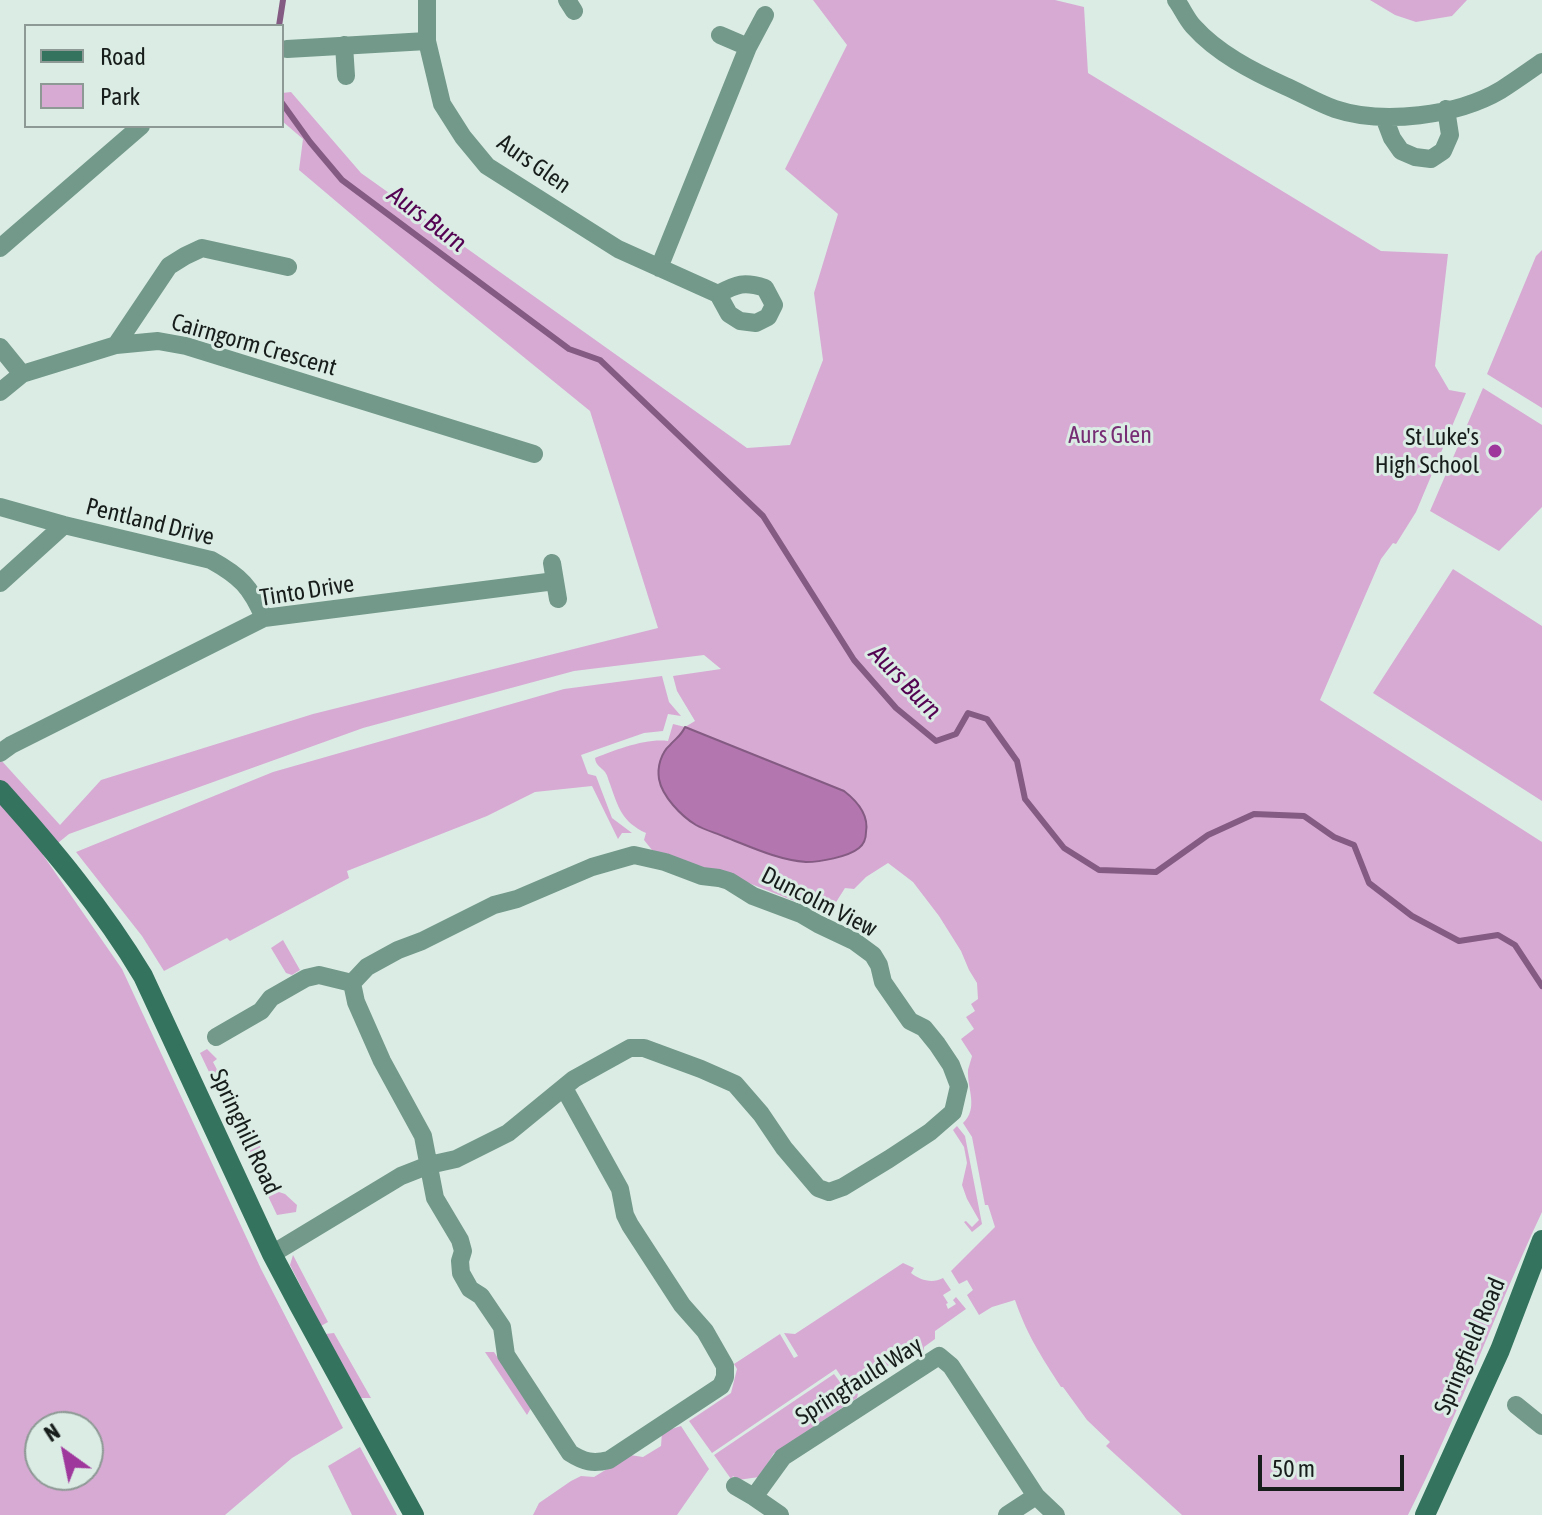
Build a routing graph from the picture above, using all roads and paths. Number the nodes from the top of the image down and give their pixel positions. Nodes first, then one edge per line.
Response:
1 (427, 0) edge
2 (1176, 0) edge
3 (765, 15) dead end
4 (720, 35) dead end
5 (427, 41) junction
6 (344, 45) junction
7 (748, 47) junction
8 (287, 49) dead end
9 (1542, 62) edge
10 (346, 76) dead end
11 (1446, 109) junction
12 (1384, 117) junction
13 (139, 128) edge
14 (0, 248) edge
15 (288, 267) dead end
16 (659, 268) junction
17 (718, 294) dead end
18 (116, 345) junction
19 (0, 347) edge
20 (22, 374) junction
21 (0, 392) edge
22 (534, 454) dead end
23 (0, 507) edge
24 (64, 525) junction
25 (555, 581) dead end
26 (0, 583) edge
27 (264, 618) junction
28 (0, 753) edge
29 (0, 790) edge
30 (352, 983) junction
31 (216, 1037) dead end
32 (564, 1088) junction
33 (429, 1165) junction
34 (1542, 1240) edge
35 (272, 1254) junction
36 (1516, 1405) dead end
37 (1542, 1426) edge
38 (735, 1486) dead end
39 (1036, 1496) junction
40 (754, 1497) junction
41 (414, 1515) edge
42 (780, 1515) edge
43 (1007, 1515) edge
44 (1056, 1515) edge
45 (1425, 1515) edge

1 - 5 street, Aurs Glen
2 - 12 street
3 - 7 street
4 - 7 street
5 - 6 street
5 - 16 street, Aurs Glen
6 - 8 street
6 - 10 street
7 - 16 street
9 - 11 street
11 - 12 street
11 - 12 street
13 - 14 street
15 - 18 street
16 - 17 street, Aurs Glen
18 - 20 street, Cairngorm Crescent
18 - 22 street, Cairngorm Crescent
19 - 20 street
20 - 21 street, Cairngorm Crescent
23 - 24 street, Pentland Drive
24 - 26 street
24 - 27 street, Pentland Drive
25 - 27 street, Tinto Drive
27 - 28 street, Tinto Drive
29 - 35 street, Springhill Road
30 - 31 street
30 - 32 street, Duncolm View
30 - 33 street
32 - 33 street, Duncolm View
32 - 33 street
33 - 35 street, Duncolm View
34 - 45 street, Springfield Road
35 - 41 street, Springhill Road
36 - 37 street
38 - 40 street
39 - 40 street, Springfauld Way
39 - 43 street
39 - 44 street, Springfauld Way
40 - 42 street

